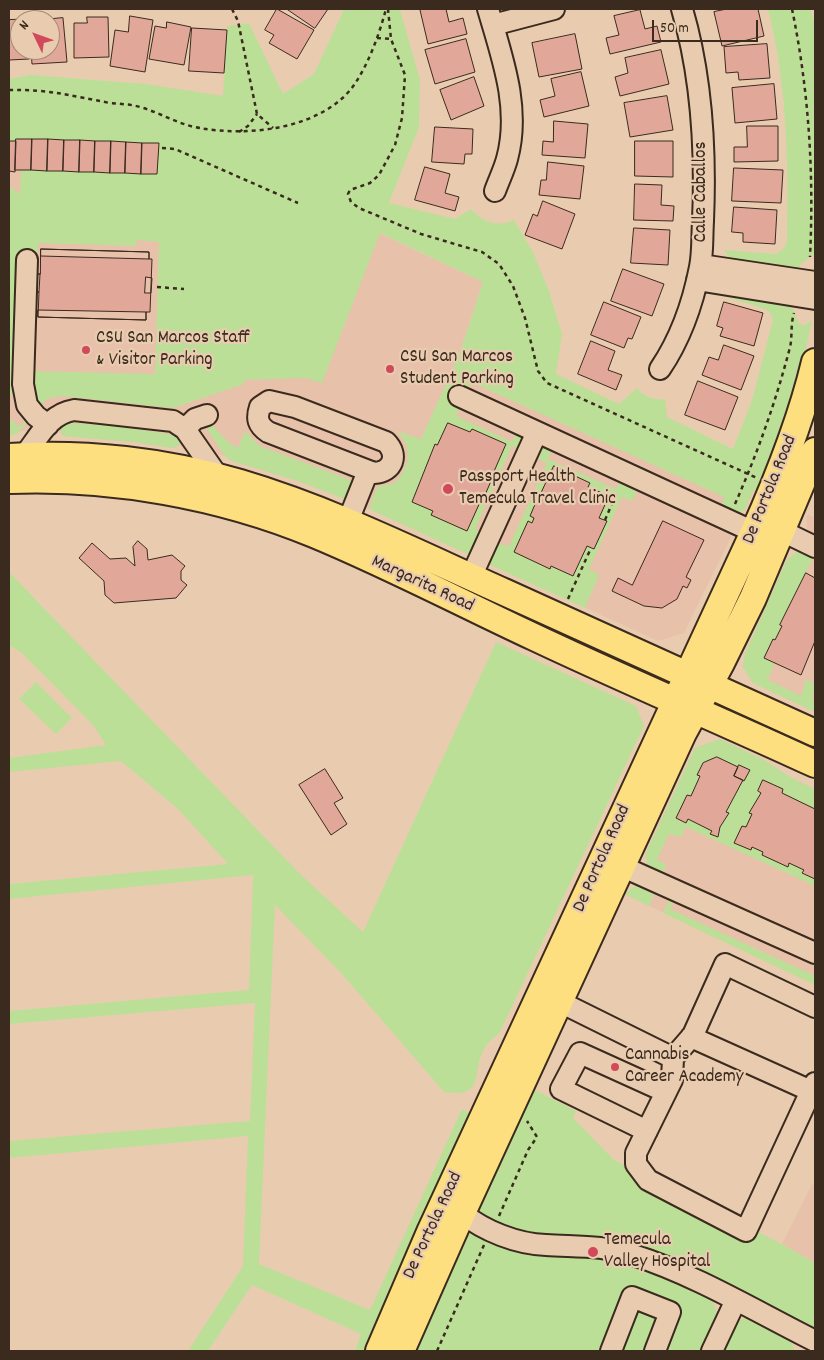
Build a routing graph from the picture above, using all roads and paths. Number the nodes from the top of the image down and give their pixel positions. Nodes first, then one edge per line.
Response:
1 (232, 9) edge
2 (387, 9) edge
3 (554, 9) edge
4 (682, 9) edge
5 (792, 9) edge
6 (491, 17) edge
7 (376, 38) junction
8 (391, 39) junction
9 (9, 90) edge
10 (257, 114) junction
11 (273, 128) junction
12 (238, 132) junction
13 (162, 148) dead end
14 (495, 191) dead end
15 (298, 203) dead end
16 (810, 257) dead end
17 (27, 260) dead end
18 (699, 272) junction
19 (815, 282) edge
20 (157, 287) dead end
21 (184, 289) dead end
22 (815, 299) edge
23 (794, 313) dead end
24 (815, 362) edge
25 (660, 369) dead end
26 (459, 396) dead end
27 (207, 415) dead end
28 (48, 425) junction
29 (185, 429) junction
30 (537, 432) junction
31 (815, 451) edge
32 (16, 456) edge
33 (368, 470) junction
34 (748, 474) junction
35 (219, 478) junction
36 (758, 478) dead end
37 (9, 480) edge
38 (618, 492) dead end
39 (255, 513) junction
40 (605, 520) dead end
41 (728, 520) junction
42 (348, 521) junction
43 (782, 531) junction
44 (754, 532) junction
45 (815, 546) edge
46 (591, 548) dead end
47 (471, 578) junction
48 (566, 602) dead end
49 (699, 680) junction
50 (685, 706) junction
51 (815, 733) edge
52 (815, 764) edge
53 (621, 866) junction
54 (815, 953) edge
55 (560, 1002) junction
56 (815, 1006) edge
57 (691, 1037) junction
58 (516, 1049) junction
59 (673, 1058) junction
60 (813, 1087) edge
61 (666, 1092) junction
62 (523, 1114) dead end
63 (647, 1131) junction
64 (462, 1213) junction
65 (491, 1231) junction
66 (736, 1302) junction
67 (813, 1344) edge
68 (380, 1351) edge
69 (401, 1351) edge
70 (437, 1351) edge
71 (611, 1351) edge
72 (655, 1351) edge
73 (712, 1351) edge

1 - 10 path
2 - 7 path
2 - 8 path
3 - 6 street
4 - 18 street, Calle Caballos
5 - 16 path
6 - 14 street
7 - 8 path
7 - 11 path
8 - 34 path
9 - 12 path
10 - 11 path
10 - 12 path
11 - 12 path
13 - 15 path
17 - 28 street
18 - 19 street
18 - 22 street
18 - 25 street, Calle Caballos
20 - 21 path
23 - 34 path
24 - 44 main road, De Portola Road
26 - 30 street
27 - 29 street
28 - 29 street
28 - 32 street
29 - 35 street
30 - 41 street
30 - 47 street
31 - 43 main road, De Portola Road
32 - 35 main road, Margarita Road
33 - 33 street
33 - 42 street
34 - 36 path
34 - 41 path
35 - 42 main road, Margarita Road
37 - 39 main road, Margarita Road
38 - 40 path
39 - 42 main road
39 - 50 main road, Margarita Road
41 - 44 street
42 - 47 main road, Margarita Road
43 - 45 street
43 - 49 main road, De Portola Road
44 - 49 main road, De Portola Road
46 - 48 path
47 - 49 main road, Margarita Road
49 - 50 main road, De Portola Road
49 - 51 main road, Margarita Road
50 - 52 main road, Margarita Road
50 - 53 main road, De Portola Road
50 - 58 main road, De Portola Road
53 - 54 street
53 - 55 main road, De Portola Road
55 - 59 street
55 - 64 main road, De Portola Road
56 - 57 street
57 - 59 street
57 - 60 street
58 - 64 main road
58 - 68 main road, De Portola Road
59 - 61 street
60 - 63 street
61 - 63 street
61 - 63 street
62 - 65 path
64 - 65 street
64 - 69 main road, De Portola Road
65 - 66 street
65 - 70 path
66 - 67 street
66 - 73 street
71 - 72 street

